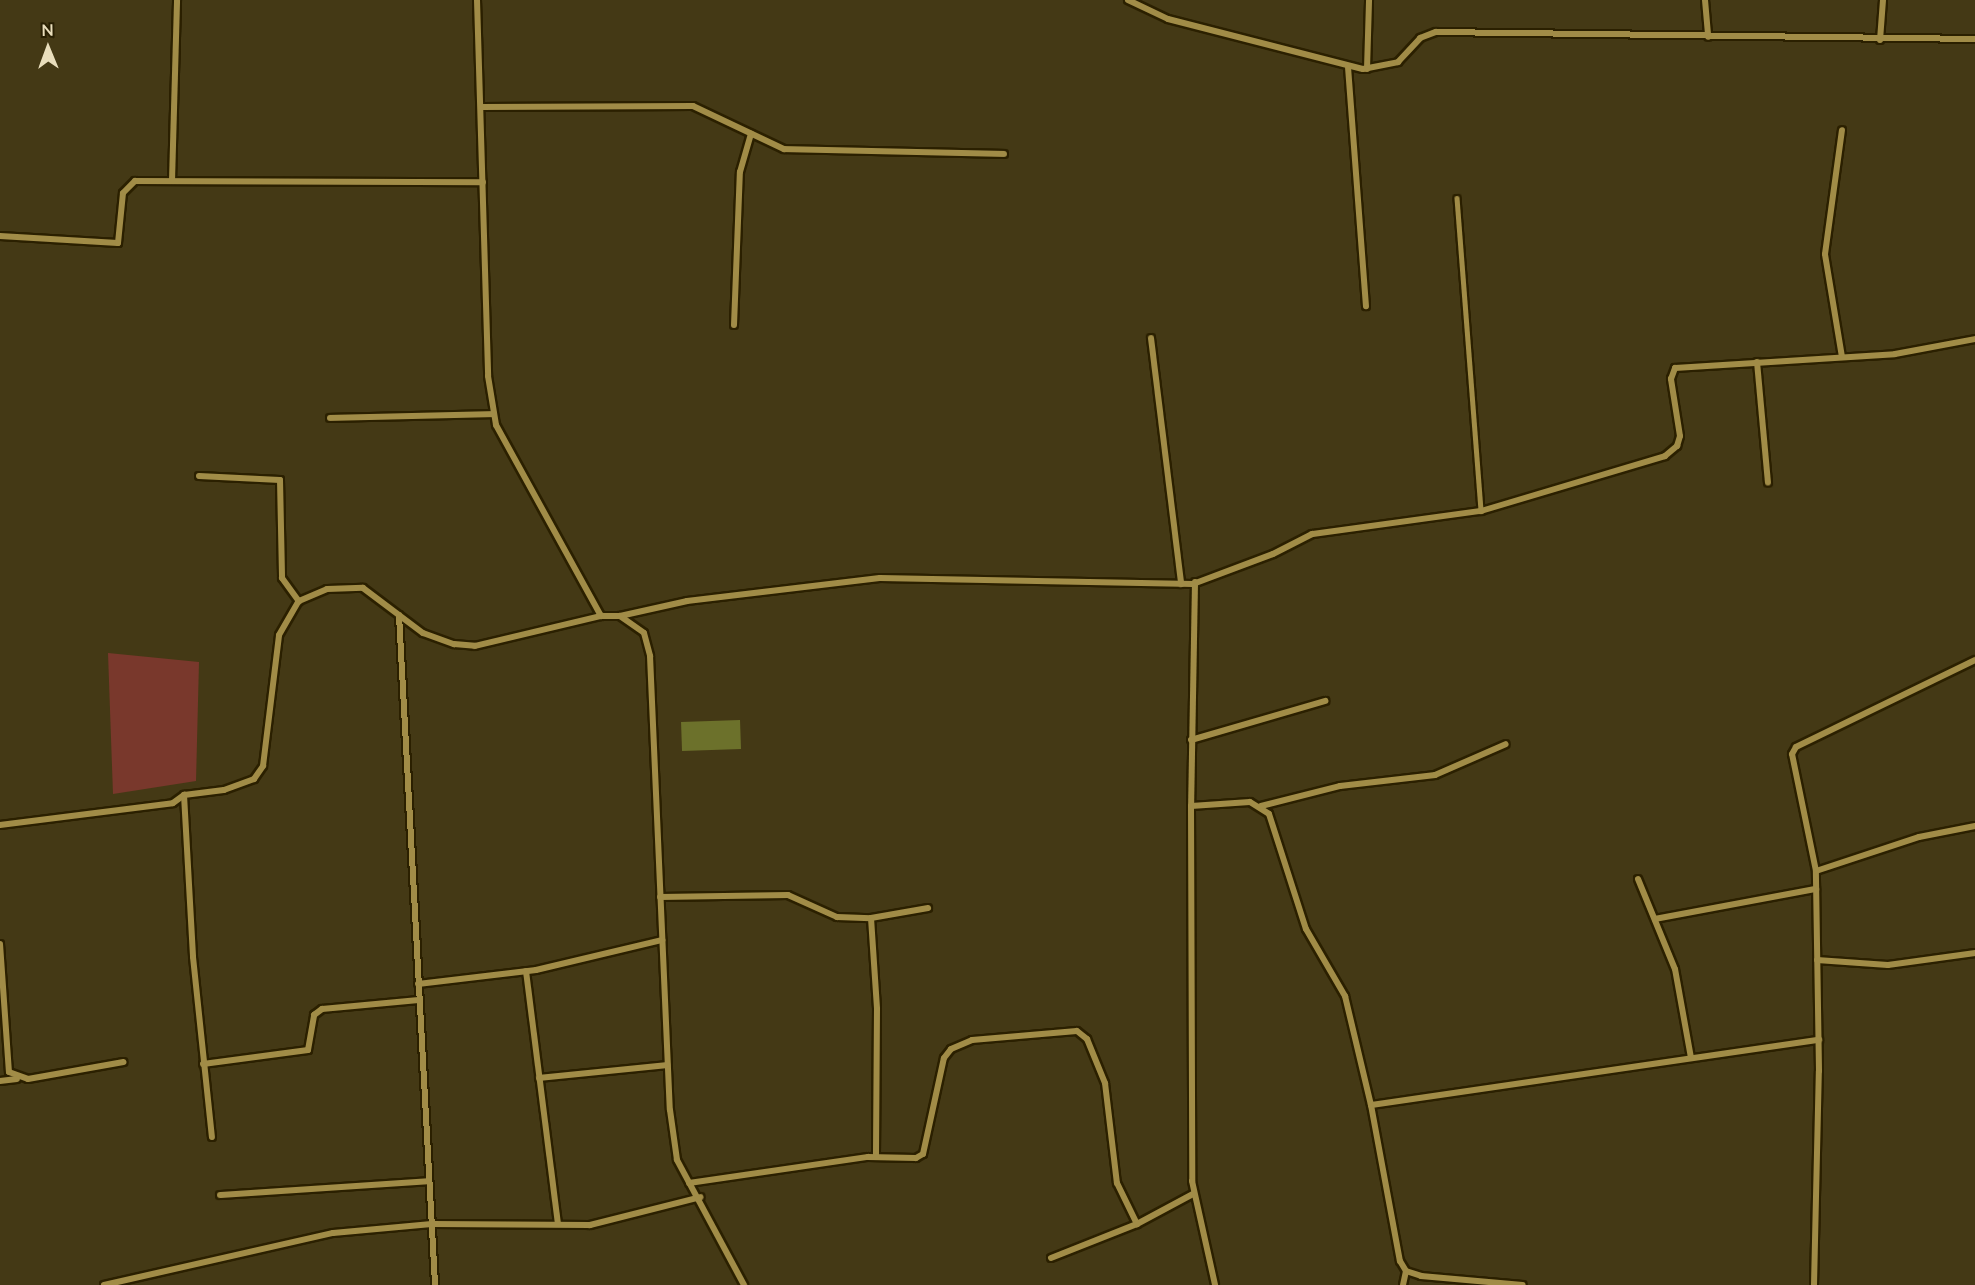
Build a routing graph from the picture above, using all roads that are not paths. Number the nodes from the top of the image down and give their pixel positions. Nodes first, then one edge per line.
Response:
1 (177, 0) edge
2 (477, 0) edge
3 (1128, 0) edge
4 (1369, 0) edge
5 (1705, 0) edge
6 (1882, 0) edge
7 (1708, 37) junction
8 (1975, 39) edge
9 (1880, 40) junction
10 (1348, 67) junction
11 (1367, 69) junction
12 (481, 107) junction
13 (1842, 130) dead end
14 (751, 134) junction
15 (1004, 154) dead end
16 (172, 181) junction
17 (483, 182) junction
18 (1457, 198) dead end
19 (0, 236) edge
20 (1366, 306) dead end
21 (734, 325) dead end
22 (1151, 338) dead end
23 (1975, 339) edge
24 (1842, 357) junction
25 (1757, 362) junction
26 (494, 414) junction
27 (330, 418) dead end
28 (199, 476) dead end
29 (1768, 483) dead end
30 (1480, 512) junction
31 (1195, 582) junction
32 (1181, 584) junction
33 (299, 601) junction
34 (399, 615) junction
35 (601, 616) junction
36 (620, 616) junction
37 (1975, 660) edge
38 (1325, 701) dead end
39 (1191, 740) junction
40 (1506, 744) dead end
41 (184, 795) junction
42 (1191, 806) junction
43 (1261, 806) junction
44 (0, 825) edge
45 (1975, 826) edge
46 (1816, 872) junction
47 (1638, 879) dead end
48 (1816, 889) junction
49 (660, 897) junction
50 (928, 908) dead end
51 (871, 918) junction
52 (1655, 919) junction
53 (662, 940) junction
54 (0, 944) edge
55 (1975, 953) edge
56 (1817, 960) junction
57 (526, 971) junction
58 (418, 984) junction
59 (419, 1000) junction
60 (2, 1005) edge
61 (1819, 1040) junction
62 (1691, 1058) junction
63 (123, 1062) dead end
64 (203, 1064) junction
65 (667, 1065) junction
66 (539, 1078) junction
67 (17, 1079) junction
68 (0, 1081) edge
69 (1371, 1106) junction
70 (212, 1137) dead end
71 (876, 1157) junction
72 (429, 1181) junction
73 (689, 1183) junction
74 (1193, 1194) junction
75 (220, 1195) dead end
76 (701, 1197) junction
77 (432, 1224) junction
78 (558, 1224) junction
79 (1137, 1224) junction
80 (1051, 1258) dead end
81 (1406, 1271) junction
82 (104, 1285) edge
83 (435, 1285) edge
84 (744, 1285) edge
85 (1215, 1285) edge
86 (1403, 1285) edge
87 (1523, 1285) edge
88 (1814, 1285) edge

1 - 16 street
2 - 12 street
3 - 10 street
4 - 11 street
5 - 7 street
6 - 9 street
7 - 9 street
7 - 11 street
8 - 9 street
10 - 11 street
10 - 20 street
12 - 14 street
12 - 17 street
13 - 24 street
14 - 15 street
14 - 21 street
16 - 17 street
16 - 19 street
17 - 26 street
18 - 30 lane
22 - 32 street
23 - 24 street
24 - 25 street
25 - 29 street
25 - 30 street
26 - 27 street
26 - 35 street
28 - 33 street
30 - 31 street
31 - 32 street
31 - 39 street
32 - 36 street
33 - 34 street
33 - 41 street
34 - 35 street
34 - 58 street
35 - 36 street
36 - 49 street
37 - 46 street
38 - 39 street
39 - 42 street
40 - 43 street
41 - 44 street
41 - 64 street
42 - 43 street
42 - 74 street
43 - 69 street
45 - 46 street
46 - 48 street
47 - 52 street
48 - 52 street
48 - 56 street
49 - 51 street
49 - 53 street
50 - 51 street
51 - 71 street
52 - 62 street
53 - 57 street
53 - 65 street
54 - 60 street
55 - 56 street
56 - 61 street
57 - 58 street
57 - 66 street
58 - 59 street
59 - 64 street
59 - 72 street
60 - 67 street
61 - 62 street
61 - 88 street
62 - 69 street
63 - 67 street
64 - 70 street
65 - 66 street
65 - 73 street
66 - 78 street
67 - 68 street
69 - 81 street
71 - 73 street
71 - 79 street
72 - 75 street
72 - 77 street
73 - 76 street
74 - 79 street
74 - 85 street
76 - 78 street
76 - 84 street
77 - 78 street
77 - 82 street
77 - 83 street
79 - 80 street
81 - 86 street
81 - 87 street

